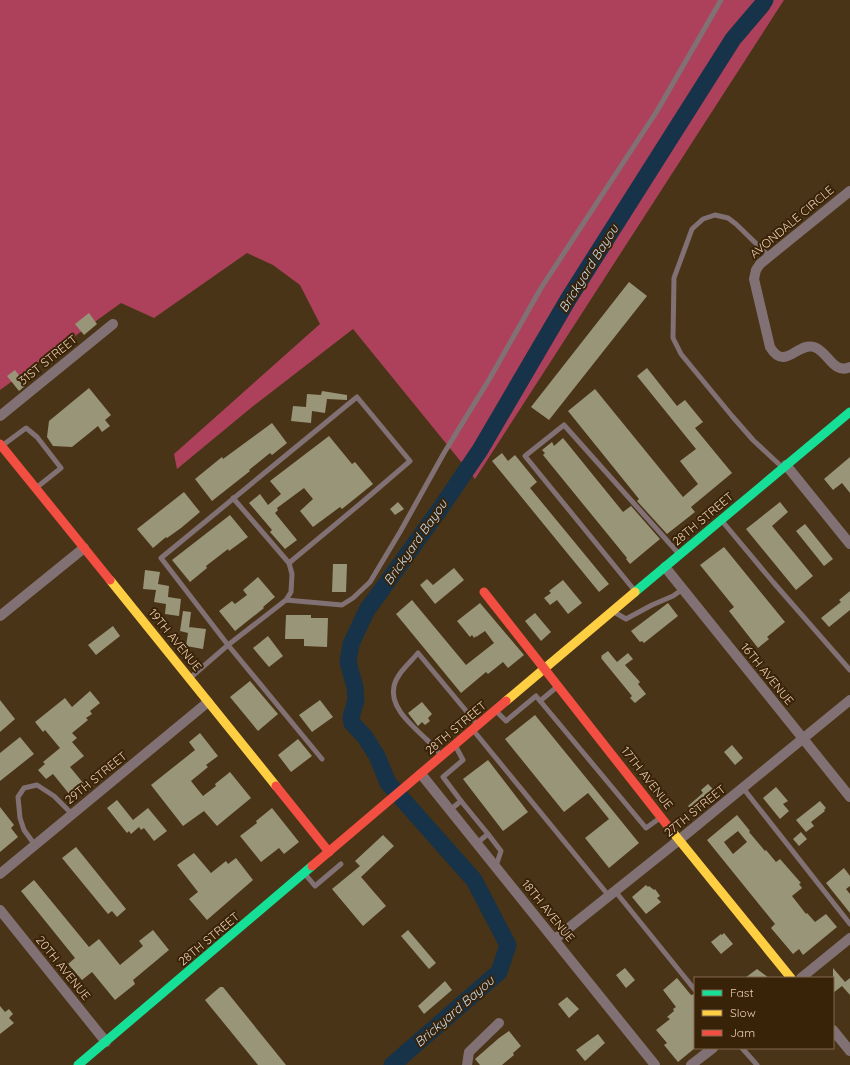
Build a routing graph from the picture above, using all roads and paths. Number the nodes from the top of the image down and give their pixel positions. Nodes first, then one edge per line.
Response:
1 (721, 0) edge
2 (850, 191) edge
3 (769, 256) junction
4 (113, 324) dead end
5 (850, 367) edge
6 (850, 412) edge
7 (0, 416) edge
8 (1, 445) edge
9 (784, 467) junction
10 (36, 488) junction
11 (233, 498) junction
12 (721, 520) junction
13 (850, 544) edge
14 (84, 548) junction
15 (680, 555) junction
16 (289, 563) junction
17 (665, 567) junction
18 (683, 589) junction
19 (636, 591) junction
20 (484, 592) dead end
21 (286, 600) junction
22 (613, 611) junction
23 (0, 616) edge
24 (228, 645) junction
25 (545, 668) junction
26 (850, 670) edge
27 (189, 678) junction
28 (559, 685) junction
29 (850, 700) edge
30 (540, 701) junction
31 (208, 702) junction
32 (496, 710) junction
33 (475, 727) junction
34 (803, 740) junction
35 (455, 745) junction
36 (442, 756) junction
37 (322, 759) dead end
38 (421, 774) junction
39 (743, 788) junction
40 (850, 797) edge
41 (461, 801) junction
42 (450, 810) junction
43 (72, 814) junction
44 (661, 818) junction
45 (488, 834) junction
46 (679, 840) junction
47 (477, 843) junction
48 (35, 845) junction
49 (329, 852) junction
50 (341, 864) dead end
51 (496, 866) junction
52 (0, 874) edge
53 (304, 874) junction
54 (612, 893) junction
55 (0, 910) edge
56 (850, 924) edge
57 (850, 938) edge
58 (555, 939) junction
59 (790, 977) edge
60 (802, 977) edge
61 (694, 989) edge
62 (499, 1023) dead end
63 (834, 1031) edge
64 (106, 1042) junction
65 (712, 1049) edge
66 (743, 1049) edge
67 (850, 1051) edge
68 (78, 1065) edge
69 (467, 1065) edge
70 (655, 1065) edge
71 (691, 1065) edge
72 (756, 1065) edge

1 - 21 lane
2 - 3 street, AVONDALE CIRCLE
3 - 5 street, AVONDALE CIRCLE
3 - 9 lane
4 - 7 street, 31ST STREET
6 - 9 street, 28TH STREET
8 - 10 street, 19TH AVENUE
8 - 10 lane
9 - 12 street, 28TH STREET
9 - 13 street
10 - 14 street, 19TH AVENUE
11 - 16 lane
11 - 16 lane
11 - 24 lane
12 - 15 street, 28TH STREET
12 - 26 lane
14 - 23 street
14 - 27 street, 19TH AVENUE
15 - 17 street, 28TH STREET
15 - 19 lane
16 - 21 lane
17 - 18 street, 16TH AVENUE
17 - 19 street, 28TH STREET
18 - 22 lane
18 - 34 street, 16TH AVENUE
19 - 22 street, 28TH STREET
20 - 25 street, 17TH AVENUE
21 - 24 lane
22 - 25 street, 28TH STREET
24 - 27 lane
24 - 37 lane
25 - 28 street, 17TH AVENUE
25 - 32 street, 28TH STREET
27 - 31 street, 19TH AVENUE
28 - 30 lane
28 - 44 street, 17TH AVENUE
29 - 34 street, 27TH STREET
30 - 32 lane
30 - 44 lane
31 - 43 street, 29TH STREET
31 - 49 street, 19TH AVENUE
32 - 33 street, 28TH STREET
33 - 35 street, 28TH STREET
33 - 36 lane
33 - 54 lane
34 - 39 street, 27TH STREET
34 - 40 street, 16TH AVENUE
35 - 36 street, 28TH STREET
35 - 41 lane
36 - 38 street, 28TH STREET
38 - 42 street, 18TH AVENUE
38 - 49 street, 28TH STREET
39 - 46 street, 27TH STREET
39 - 56 lane
41 - 42 lane
41 - 45 lane
42 - 47 street, 18TH AVENUE
43 - 48 street, 29TH STREET
43 - 48 lane
44 - 46 street, 17TH AVENUE
45 - 47 lane
45 - 51 lane
46 - 54 street, 27TH STREET
46 - 59 street, 17TH AVENUE
47 - 51 street, 18TH AVENUE
48 - 52 street, 29TH STREET
49 - 53 street, 28TH STREET
50 - 53 lane
51 - 58 street, 18TH AVENUE
53 - 64 street, 28TH STREET
54 - 58 street, 27TH STREET
54 - 61 lane
55 - 64 street, 20TH AVENUE
57 - 60 street
58 - 70 street, 18TH AVENUE
62 - 69 street
63 - 67 street
64 - 68 street, 28TH STREET
65 - 71 street
66 - 72 lane

